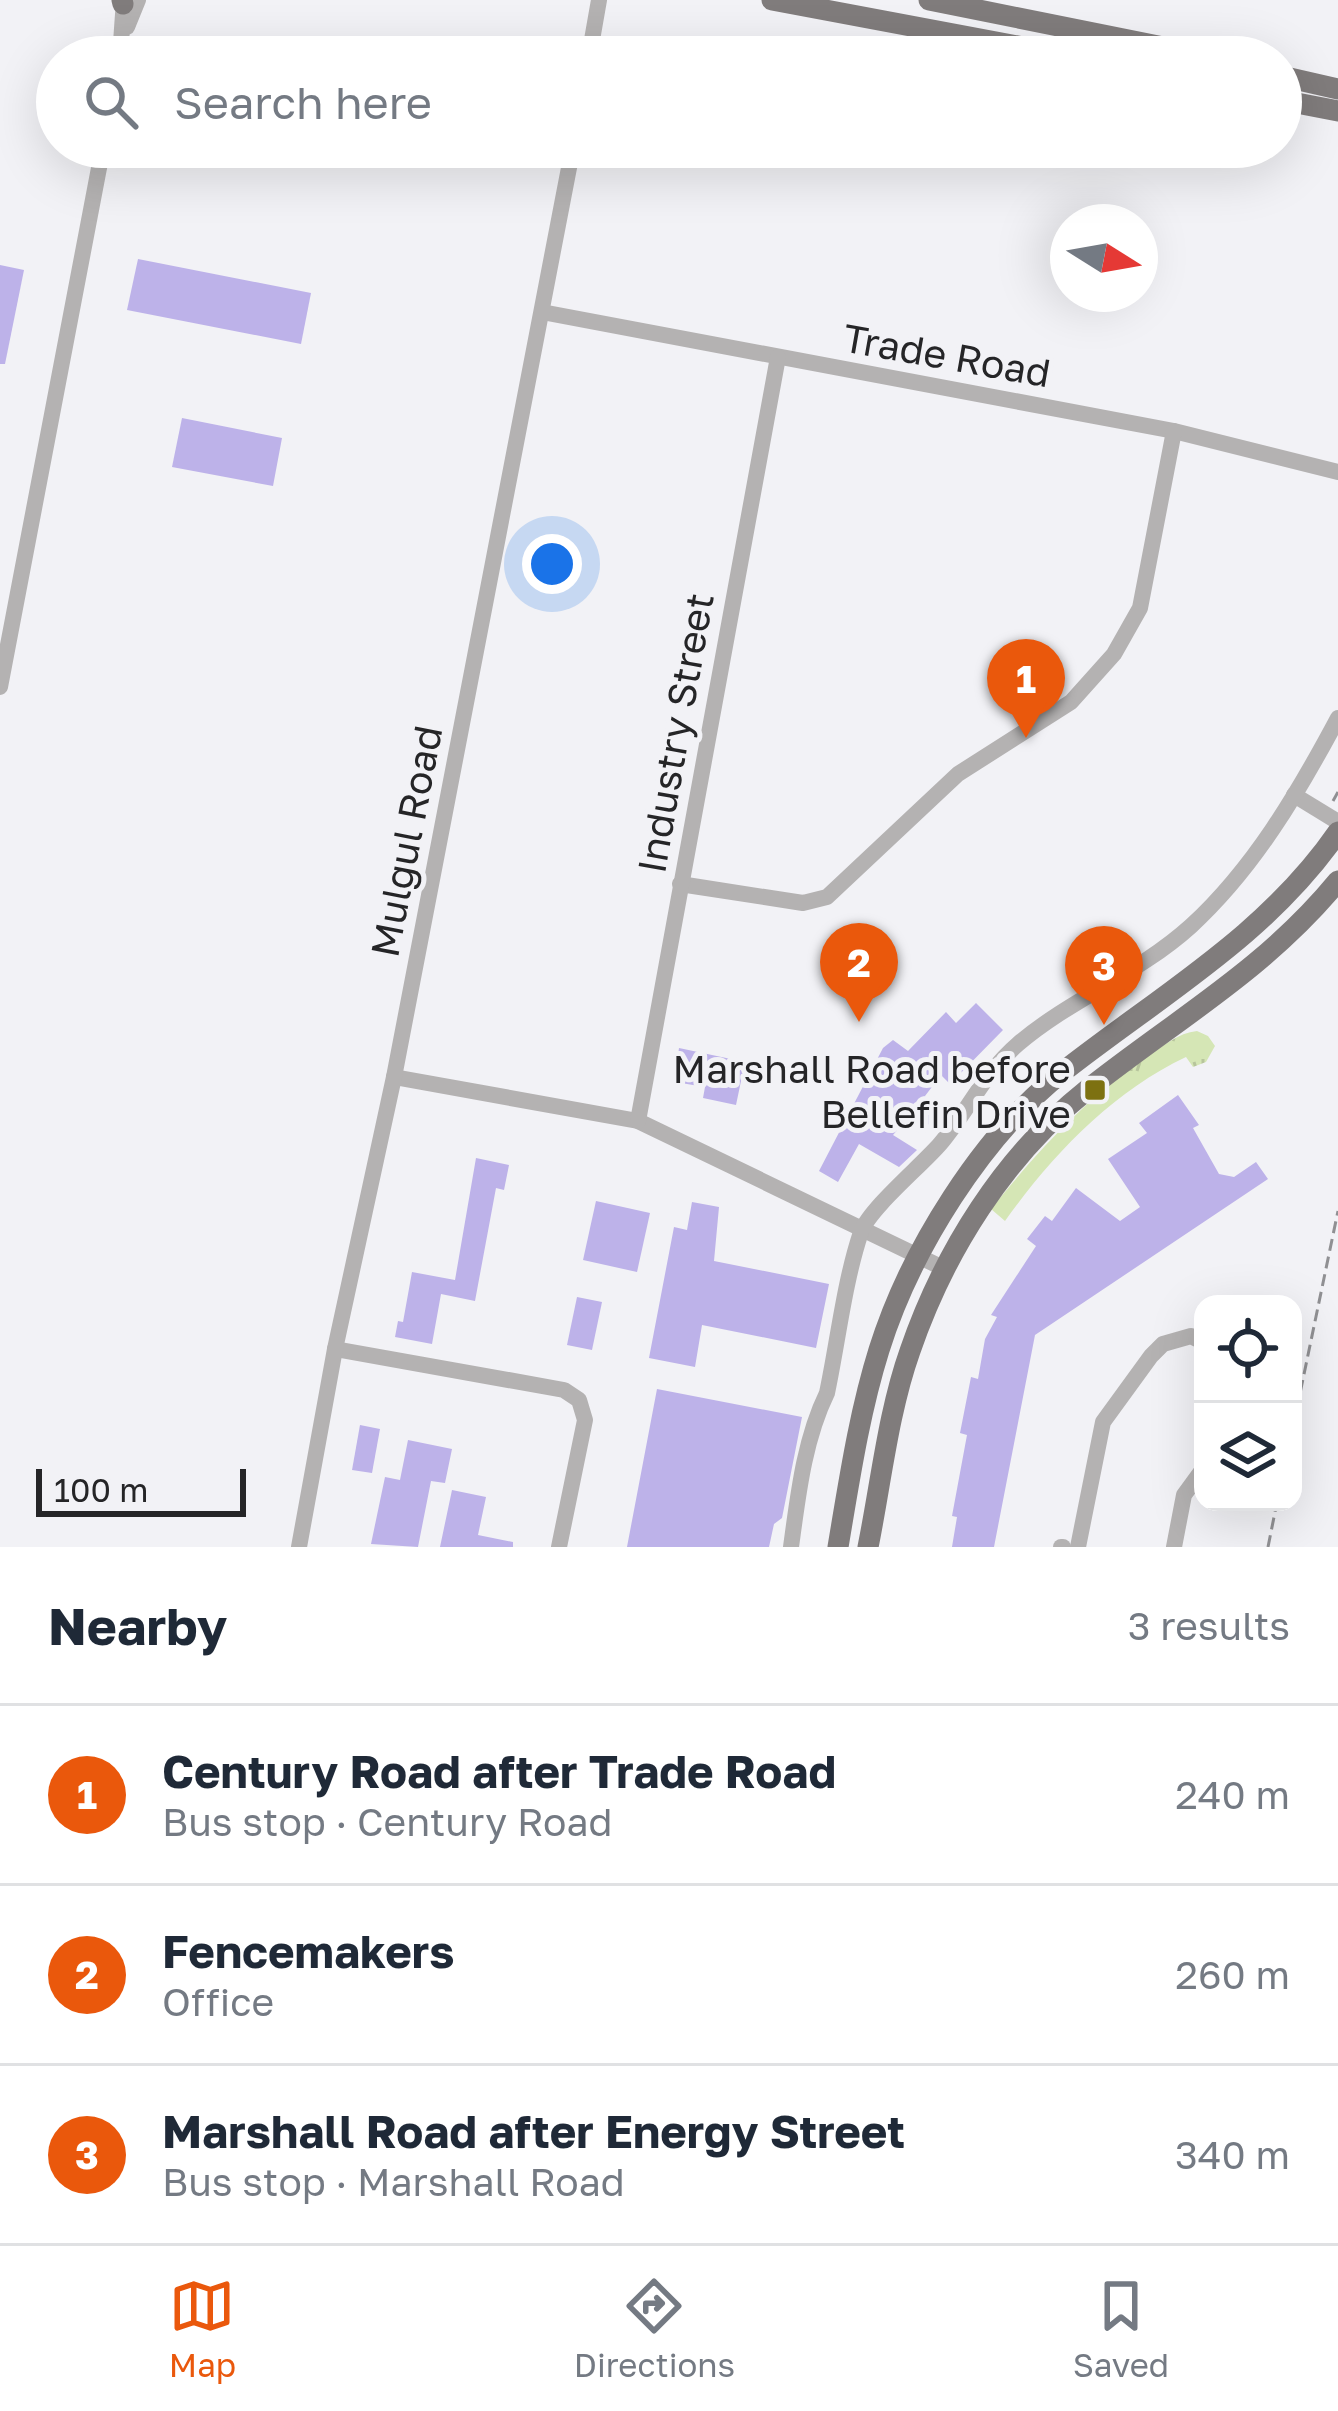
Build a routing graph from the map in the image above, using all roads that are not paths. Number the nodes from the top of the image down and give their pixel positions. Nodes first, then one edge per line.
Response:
1 (598, 0) edge
2 (772, 0) edge
3 (929, 0) edge
4 (127, 1) edge
5 (871, 8) edge
6 (124, 36) edge
7 (592, 36) edge
8 (988, 36) edge
9 (1106, 36) edge
10 (1302, 81) edge
11 (1338, 89) edge
12 (1302, 104) edge
13 (1338, 111) edge
14 (99, 168) edge
15 (568, 168) edge
16 (542, 312) junction
17 (778, 357) junction
18 (1174, 431) junction
19 (1338, 472) edge
20 (0, 686) edge
21 (1338, 718) edge
22 (1294, 795) junction
23 (1338, 822) edge
24 (1338, 832) edge
25 (1338, 881) edge
26 (680, 884) junction
27 (1188, 982) junction
28 (1202, 1005) junction
29 (394, 1077) junction
30 (638, 1120) junction
31 (862, 1228) junction
32 (919, 1258) junction
33 (945, 1269) junction
34 (1194, 1338) edge
35 (335, 1349) junction
36 (899, 1396) junction
37 (1194, 1481) edge
38 (299, 1547) edge
39 (559, 1547) edge
40 (791, 1547) edge
41 (838, 1547) edge
42 (868, 1547) edge
43 (879, 1547) edge
44 (1078, 1547) edge
45 (1174, 1547) edge

1 - 7 street
2 - 5 main road
3 - 9 main road
4 - 6 street
5 - 8 main road
10 - 11 main road
12 - 13 main road
14 - 20 street
15 - 16 street, Mulgul Road
16 - 17 street, Trade Road
16 - 29 street, Mulgul Road
17 - 18 street, Trade Road
17 - 26 street, Industry Street
18 - 19 street, Trade Road
18 - 26 street
21 - 22 street
22 - 23 street
22 - 31 street
24 - 27 main road
25 - 28 main road
26 - 30 street, Industry Street
27 - 28 main road
27 - 32 main road
28 - 33 main road
29 - 30 street
29 - 35 street, Mulgul Road
30 - 31 street
31 - 32 street
31 - 40 street
32 - 33 street
32 - 41 main road
33 - 36 main road
34 - 44 street
35 - 38 street, Mulgul Road
35 - 39 street
36 - 42 main road
36 - 43 main road
37 - 45 street

